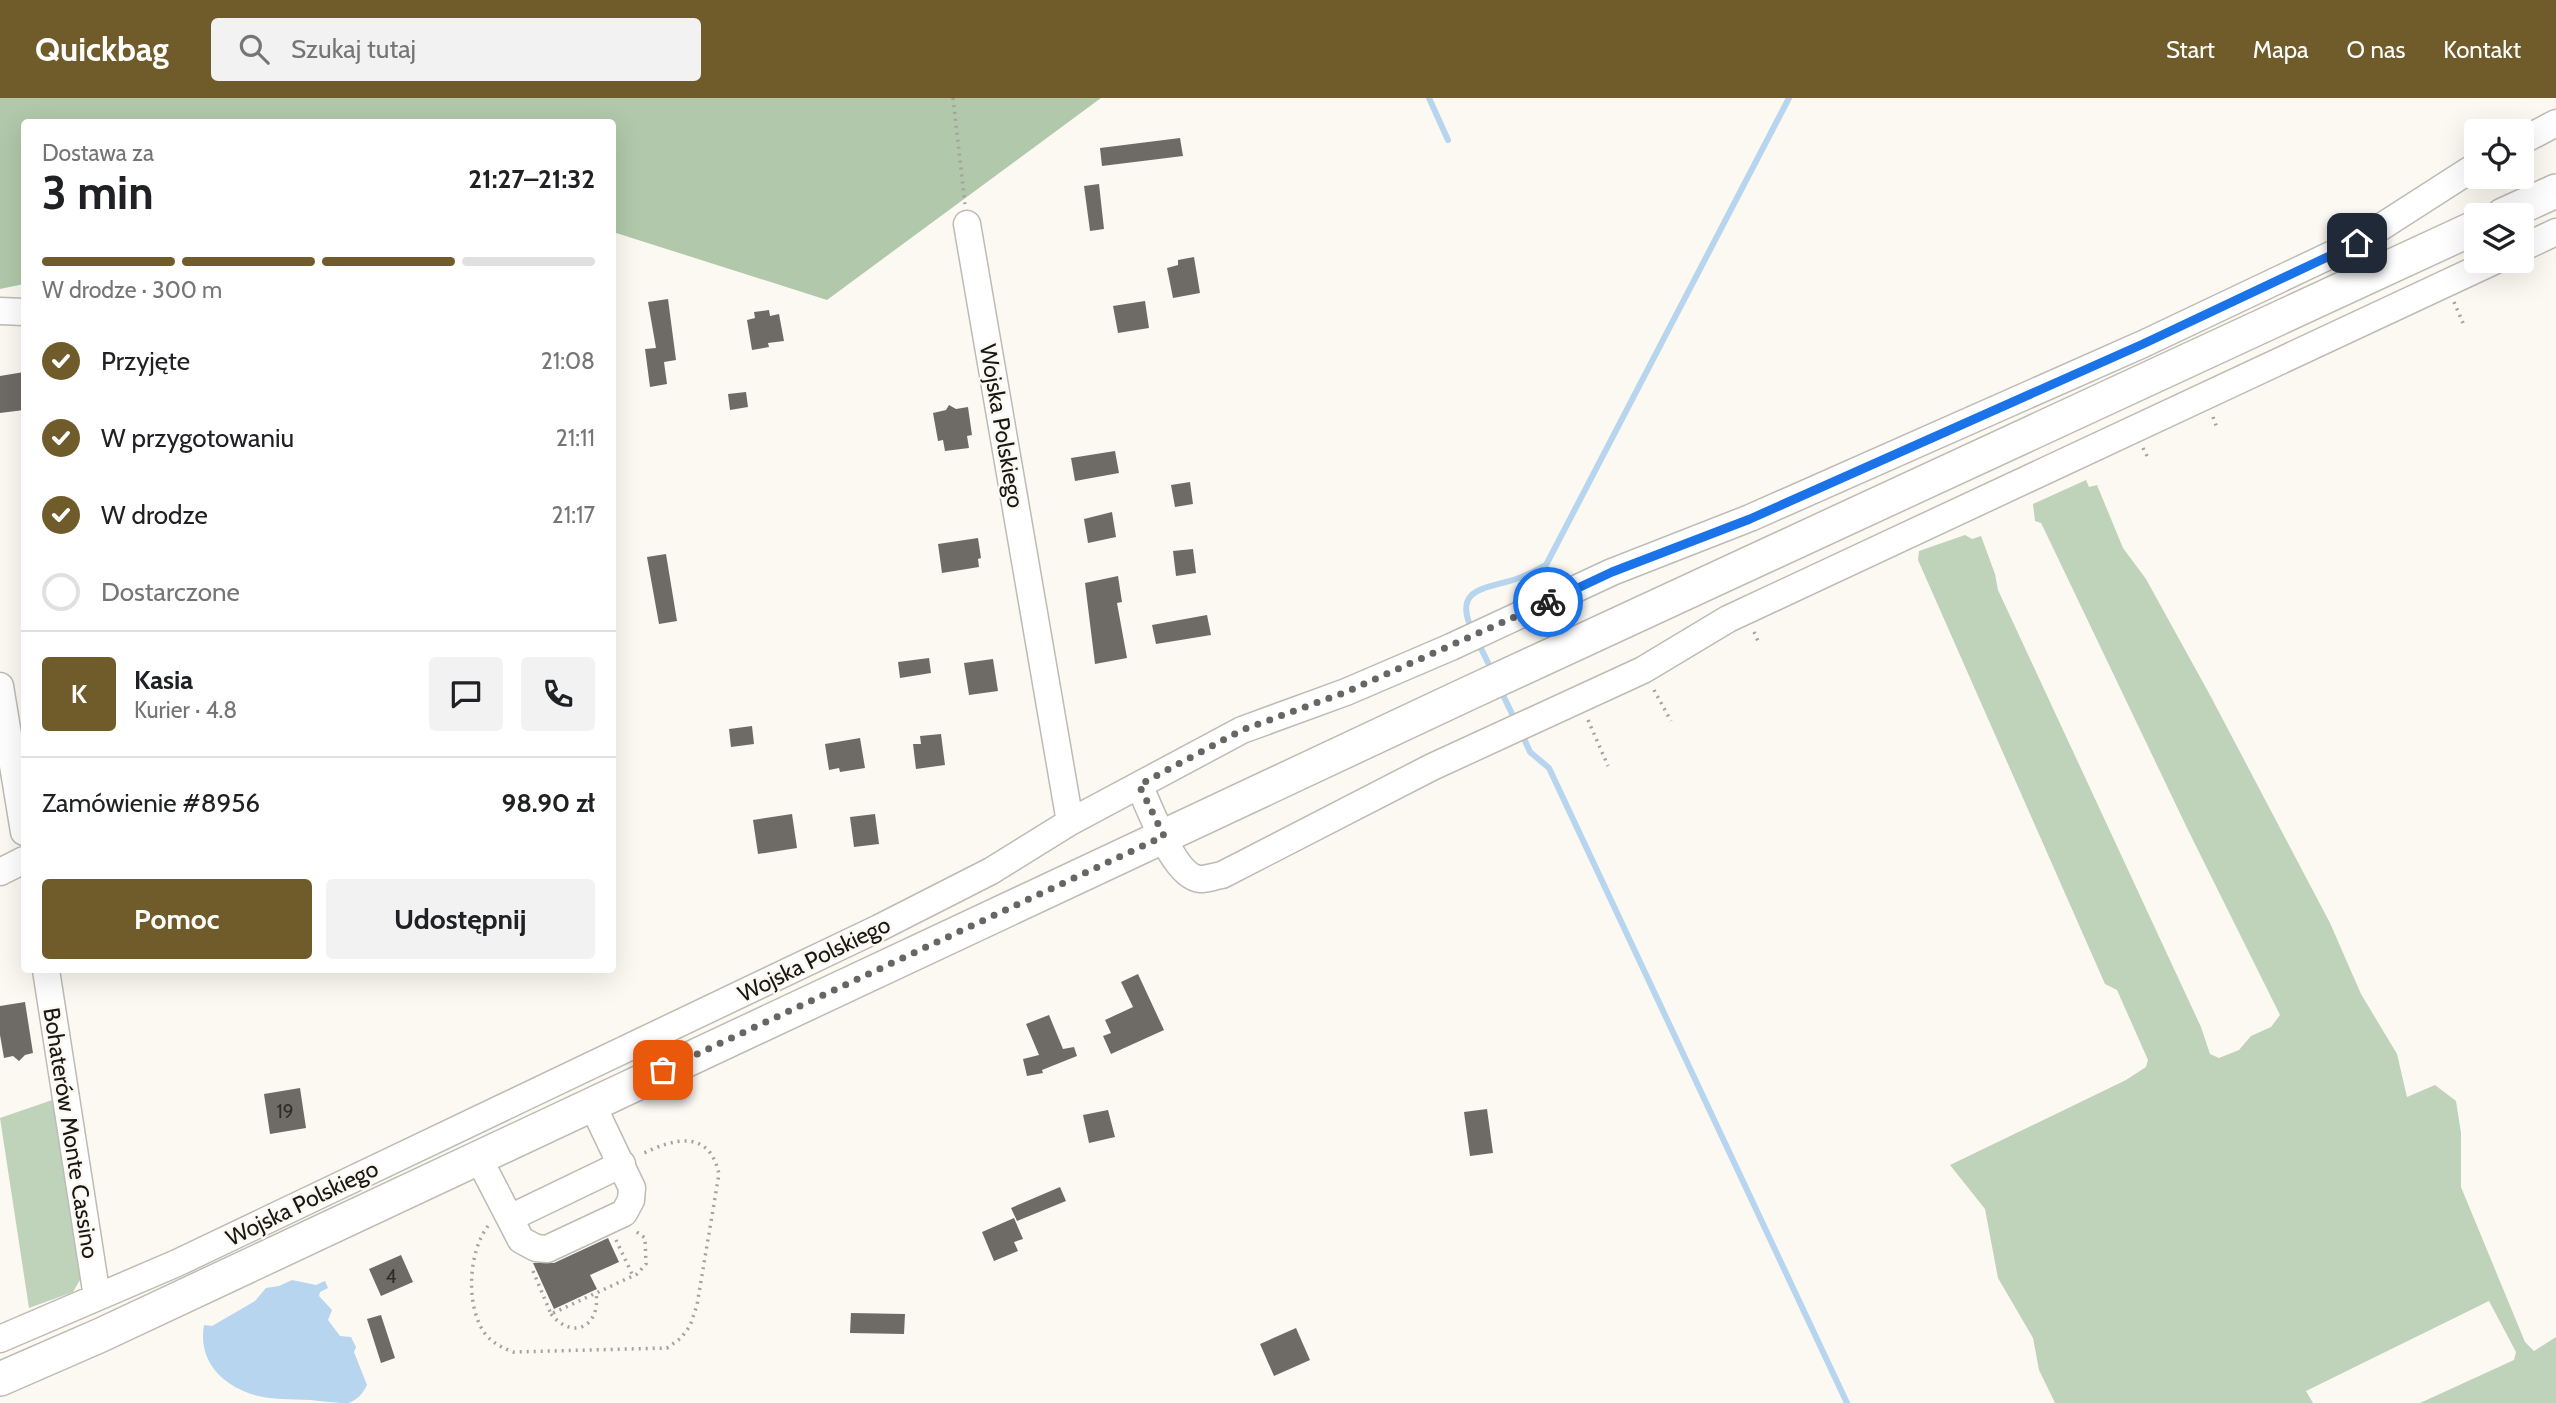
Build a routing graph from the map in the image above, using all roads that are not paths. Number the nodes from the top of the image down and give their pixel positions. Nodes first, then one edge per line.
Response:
1 (2556, 123) edge
2 (2534, 135) edge
3 (2464, 174) edge
4 (2556, 191) edge
5 (2530, 203) edge
6 (967, 224) road end
7 (2556, 232) edge
8 (2464, 234) edge
9 (2534, 242) edge
10 (2468, 273) edge
11 (0, 311) edge
12 (21, 312) edge
13 (0, 686) edge
14 (1139, 785) junction
15 (21, 814) edge
16 (1070, 822) junction
17 (1164, 836) junction
18 (21, 862) edge
19 (0, 872) edge
20 (46, 973) edge
21 (592, 1104) junction
22 (478, 1157) junction
23 (622, 1164) junction
24 (512, 1223) junction
25 (97, 1297) junction
26 (0, 1339) edge
27 (0, 1379) edge

1 - 2 street
3 - 14 street
4 - 5 main road
6 - 16 street, Wojska Polskiego
7 - 9 street
8 - 17 main road, Wojska Polskiego
10 - 17 street
11 - 12 street
13 - 15 street
14 - 16 street
14 - 17 street
16 - 25 street, Wojska Polskiego
17 - 21 main road, Wojska Polskiego
18 - 19 street
20 - 25 street, Bohaterów Monte Cassino
21 - 22 main road, Wojska Polskiego
21 - 23 street
22 - 24 street
22 - 27 main road, Wojska Polskiego
23 - 24 street
23 - 24 street
25 - 26 street, Wojska Polskiego

